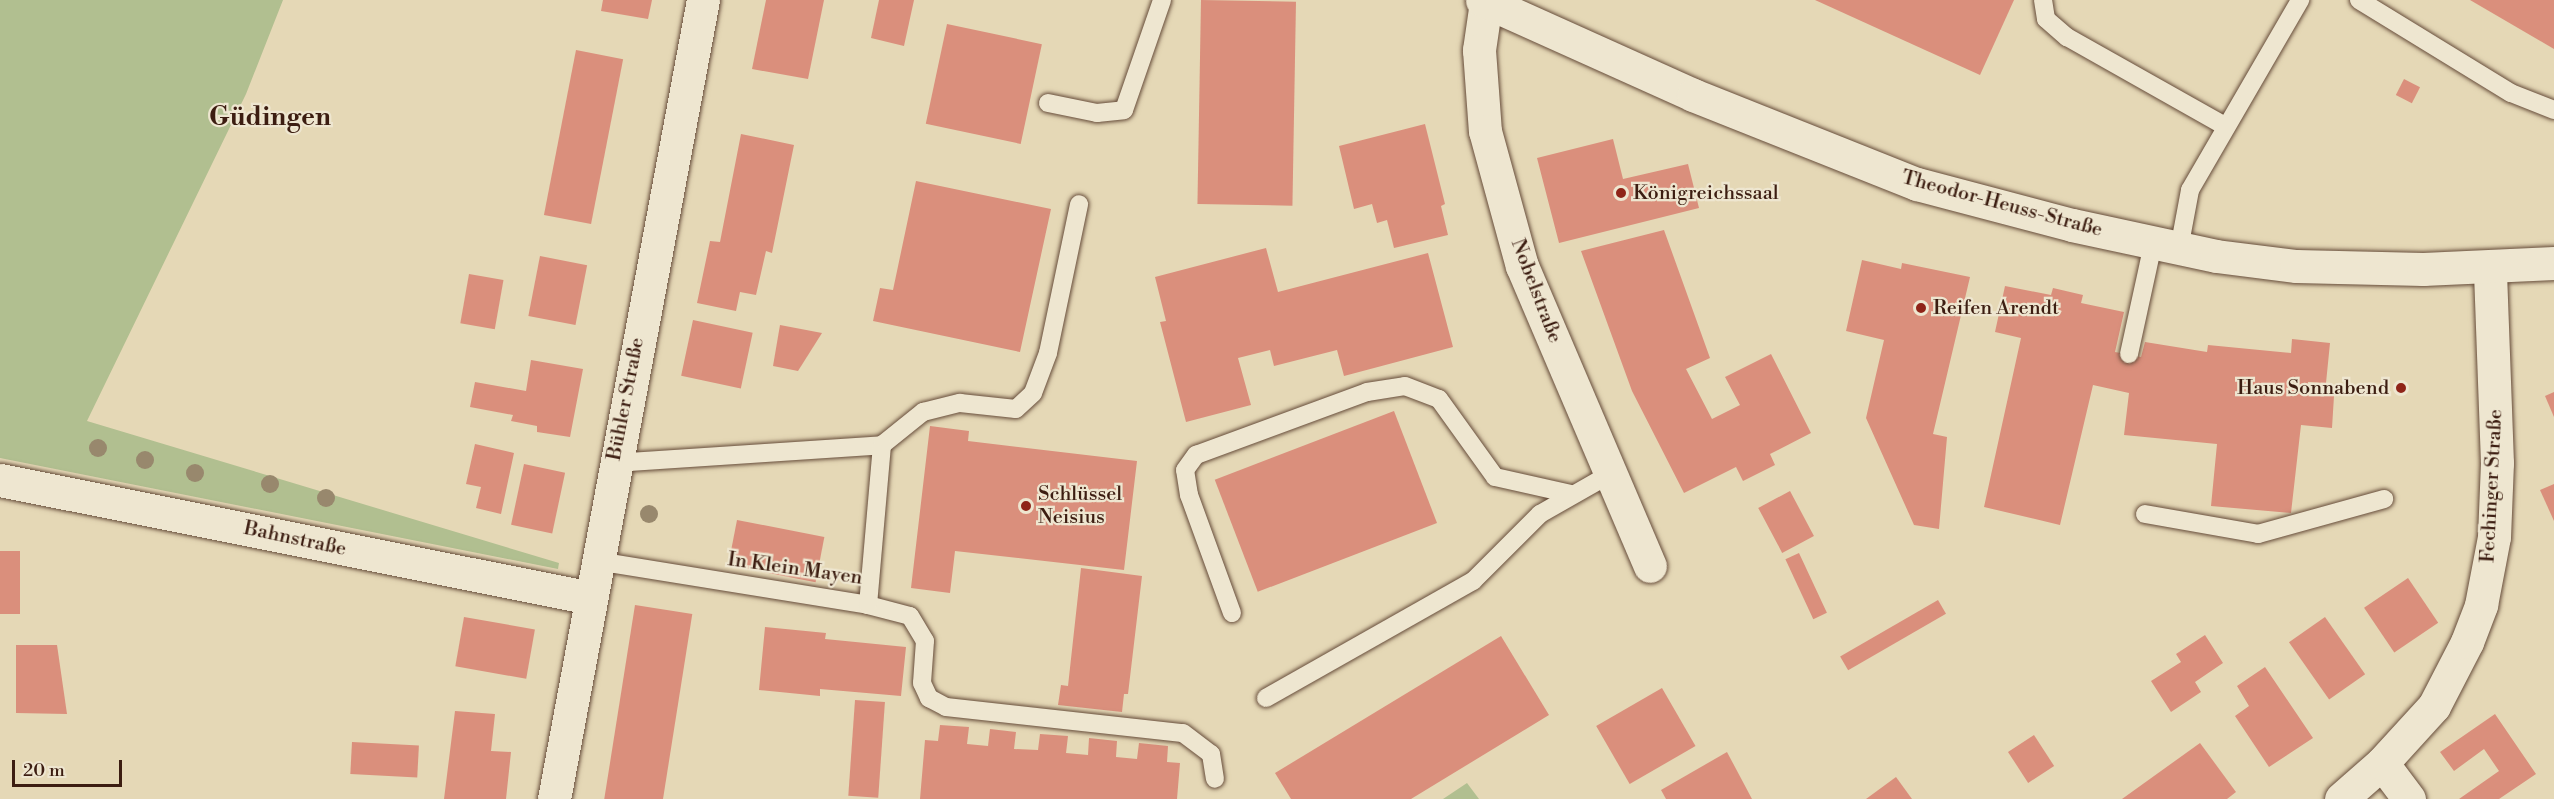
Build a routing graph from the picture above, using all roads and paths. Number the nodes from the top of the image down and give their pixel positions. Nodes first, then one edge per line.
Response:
1 (703, 0) edge
2 (1162, 0) edge
3 (2043, 0) edge
4 (2300, 0) edge
5 (2359, 0) edge
6 (1485, 1) edge
7 (1048, 103) dead end
8 (2554, 110) edge
9 (2225, 126) junction
10 (1079, 204) dead end
11 (2166, 247) junction
12 (2554, 263) edge
13 (2490, 268) junction
14 (2129, 354) dead end
15 (882, 445) junction
16 (614, 463) junction
17 (1610, 474) junction
18 (0, 480) edge
19 (1571, 494) junction
20 (2384, 499) dead end
21 (2145, 514) dead end
22 (597, 561) junction
23 (1650, 566) dead end
24 (591, 598) junction
25 (868, 605) junction
26 (1232, 613) dead end
27 (1266, 698) dead end
28 (2382, 763) junction
29 (1215, 779) dead end
30 (554, 799) edge
31 (2341, 799) edge
32 (2409, 799) edge

1 - 16 street, Bühler Straße
2 - 7 lane
3 - 9 lane
4 - 9 lane
5 - 8 lane
6 - 11 street, Theodor-Heuss-Straße
6 - 17 street, Nobelstraße
9 - 11 lane
10 - 15 lane
11 - 13 street, Theodor-Heuss-Straße
11 - 14 lane
12 - 13 street, Theodor-Heuss-Straße
13 - 28 street, Fechinger Straße
15 - 16 lane
15 - 25 lane, In Klein Mayen
16 - 22 street, Bühler Straße
17 - 19 lane
17 - 23 street, Nobelstraße
18 - 24 street, Bahnstraße
19 - 26 lane
19 - 27 lane
20 - 21 lane
22 - 24 street, Bühler Straße
22 - 25 lane, In Klein Mayen
24 - 30 street, Bühler Straße
25 - 29 lane
28 - 31 street, Fechinger Straße
28 - 32 street

